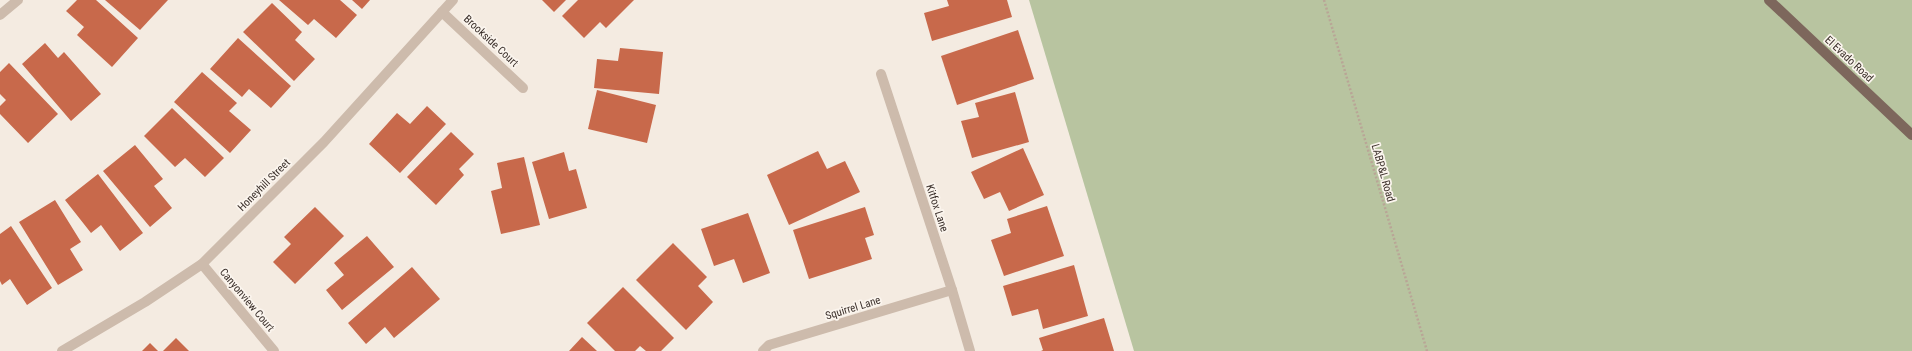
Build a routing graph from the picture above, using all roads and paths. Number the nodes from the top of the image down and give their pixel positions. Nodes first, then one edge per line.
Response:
1 (18, 0) edge
2 (453, 0) edge
3 (1324, 0) edge
4 (1769, 0) edge
5 (442, 12) junction
6 (0, 15) edge
7 (880, 74) dead end
8 (523, 88) dead end
9 (1912, 135) edge
10 (202, 264) junction
11 (952, 290) junction
12 (62, 351) edge
13 (274, 351) edge
14 (763, 351) edge
15 (970, 351) edge
16 (1427, 351) edge

1 - 6 street
2 - 5 street, Honeyhill Street
3 - 16 path, LABP&L Road
4 - 9 main road, El Evado Road
5 - 8 street, Brookside Court
5 - 10 street, Honeyhill Street
7 - 11 street, Kitfox Lane
10 - 12 street, Honeyhill Street
10 - 13 street, Canyonview Court
11 - 14 street, Squirrel Lane
11 - 15 street, Kitfox Lane

